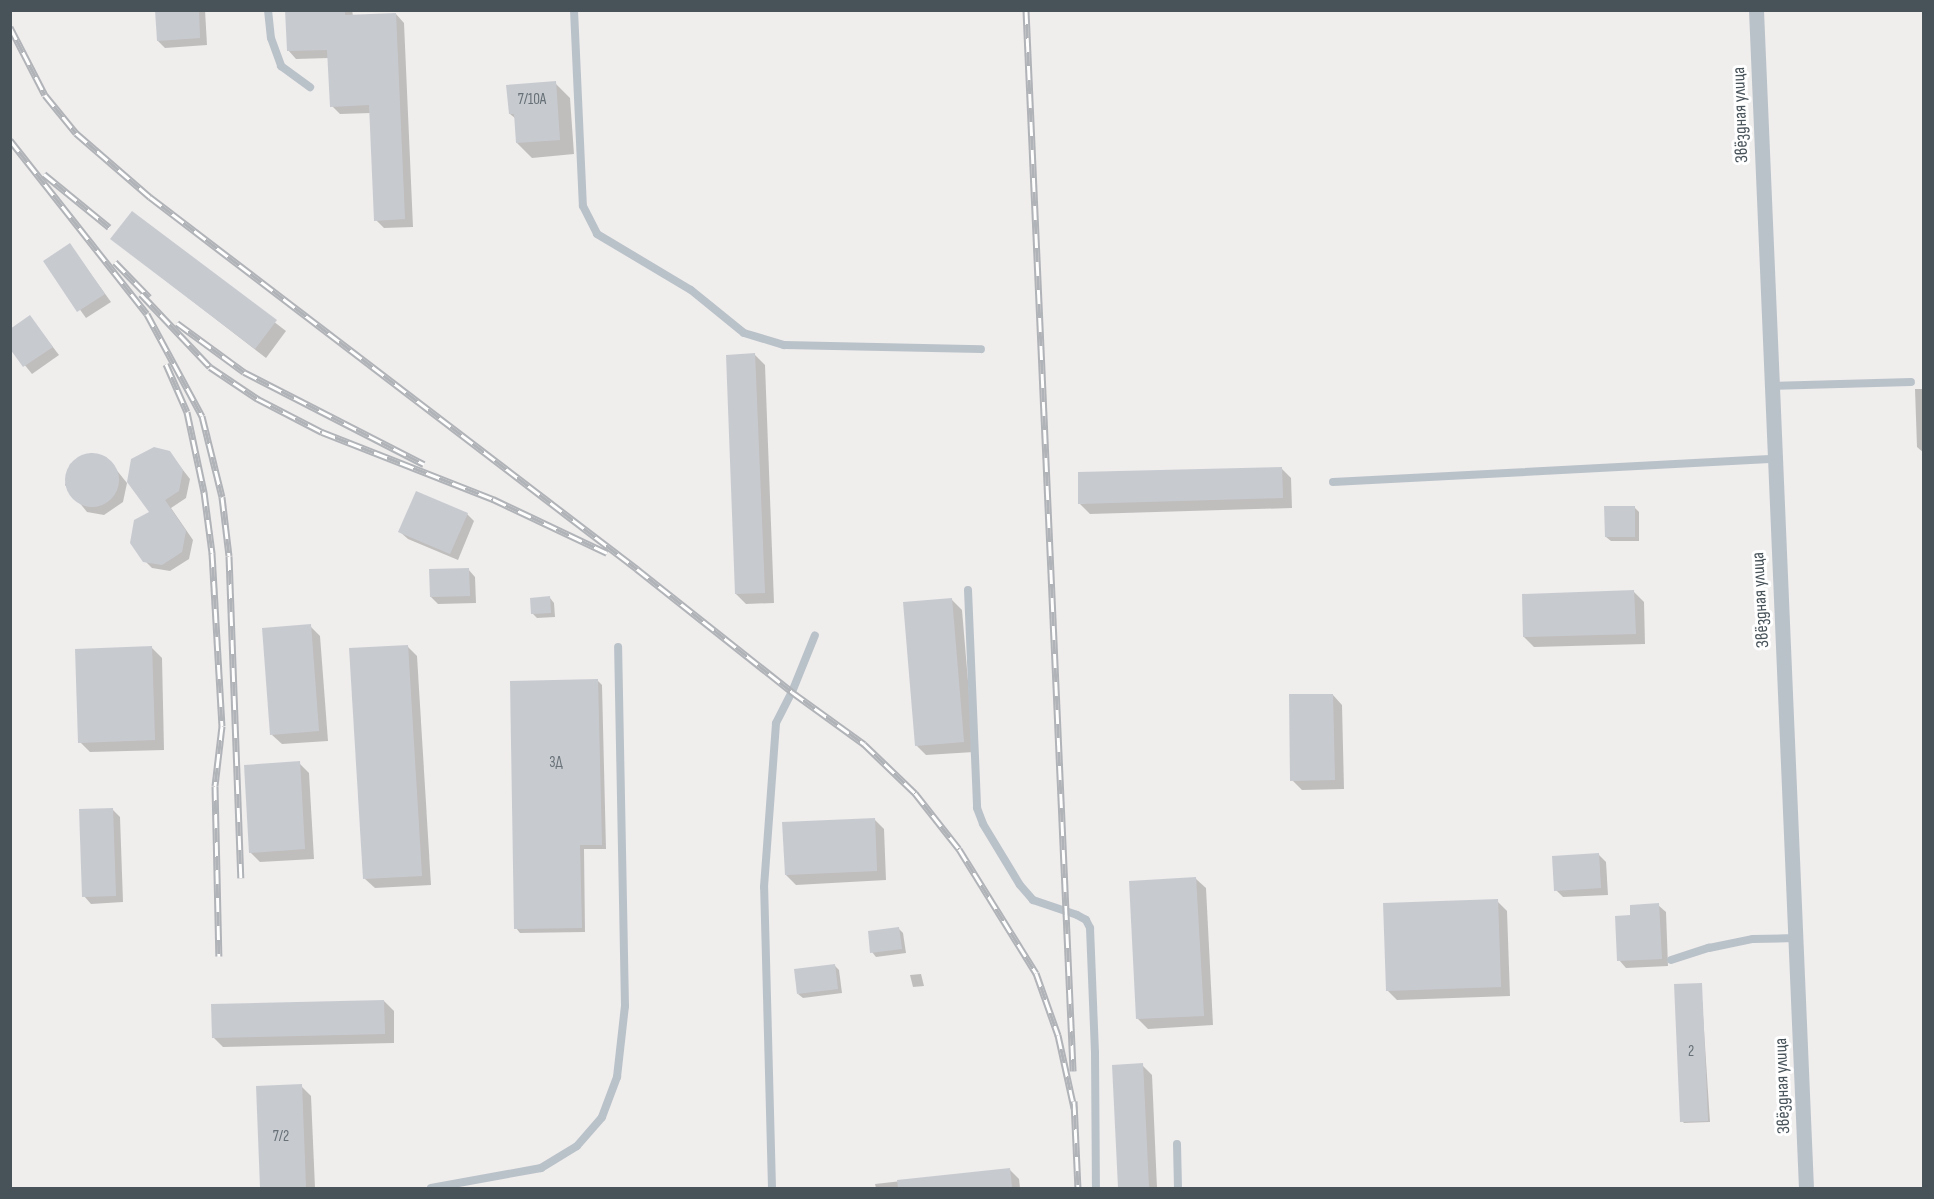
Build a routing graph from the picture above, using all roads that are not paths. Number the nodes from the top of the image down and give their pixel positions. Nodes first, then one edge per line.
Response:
1 (268, 10) edge
2 (574, 10) edge
3 (1756, 10) edge
4 (310, 87) dead end
5 (981, 349) dead end
6 (1911, 382) dead end
7 (1771, 386) junction
8 (1774, 459) junction
9 (1332, 482) dead end
10 (968, 590) dead end
11 (815, 635) dead end
12 (618, 647) dead end
13 (1796, 938) junction
14 (1671, 960) dead end
15 (1177, 1144) dead end
16 (431, 1188) edge
17 (772, 1188) edge
18 (1096, 1188) edge
19 (1178, 1188) edge
20 (1806, 1188) edge

1 - 4 lane
2 - 5 lane
3 - 7 street, Звёздная улица
6 - 7 lane
7 - 8 street, Звёздная улица
8 - 9 lane
8 - 13 street, Звёздная улица
10 - 18 lane
11 - 17 lane
12 - 16 lane
13 - 14 lane
13 - 20 street, Звёздная улица
15 - 19 lane

